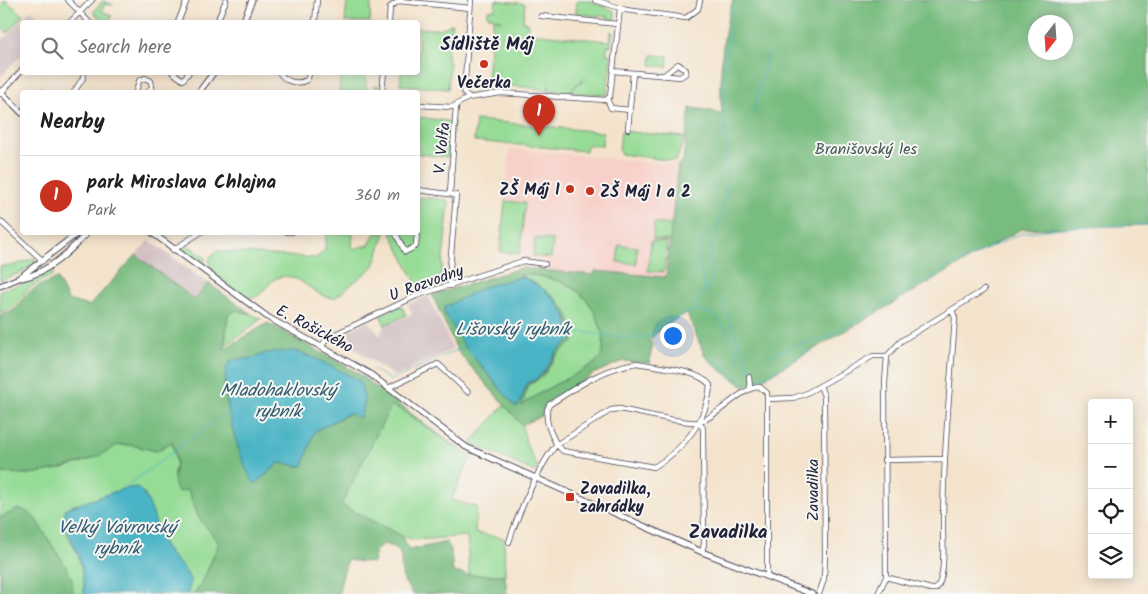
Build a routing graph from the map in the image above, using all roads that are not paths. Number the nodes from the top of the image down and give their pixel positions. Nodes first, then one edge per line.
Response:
1 (68, 0) edge
2 (92, 0) edge
3 (187, 0) edge
4 (226, 0) edge
5 (252, 0) edge
6 (317, 0) edge
7 (471, 0) edge
8 (596, 0) edge
9 (700, 0) edge
10 (470, 8) junction
11 (620, 8) junction
12 (80, 12) junction
13 (541, 16) dead end
14 (72, 20) edge
15 (88, 20) edge
16 (179, 20) edge
17 (218, 20) edge
18 (244, 20) edge
19 (315, 20) edge
20 (389, 20) edge
21 (617, 24) junction
22 (613, 71) junction
23 (20, 72) edge
24 (633, 73) junction
25 (84, 75) edge
26 (176, 75) edge
27 (186, 75) edge
28 (212, 75) edge
29 (283, 75) edge
30 (309, 75) edge
31 (384, 75) edge
32 (663, 76) junction
33 (75, 90) edge
34 (137, 90) edge
35 (150, 90) edge
36 (200, 90) edge
37 (382, 90) edge
38 (0, 92) edge
39 (468, 98) junction
40 (607, 99) junction
41 (420, 105) edge
42 (456, 106) junction
43 (630, 110) junction
44 (20, 111) edge
45 (628, 130) dead end
46 (420, 190) edge
47 (450, 193) junction
48 (0, 221) edge
49 (76, 235) edge
50 (85, 235) edge
51 (155, 235) edge
52 (196, 235) edge
53 (397, 235) edge
54 (417, 235) edge
55 (173, 250) junction
56 (43, 261) junction
57 (545, 264) dead end
58 (19, 278) junction
59 (0, 286) edge
60 (451, 286) junction
61 (984, 290) dead end
62 (952, 310) junction
63 (322, 346) junction
64 (887, 356) junction
65 (749, 377) dead end
66 (820, 386) junction
67 (388, 388) junction
68 (750, 388) junction
69 (468, 392) dead end
70 (767, 399) junction
71 (699, 423) junction
72 (556, 445) junction
73 (945, 459) junction
74 (884, 460) junction
75 (536, 479) junction
76 (509, 542) dead end
77 (702, 552) junction
78 (767, 577) junction
79 (886, 577) junction
80 (936, 591) edge
81 (812, 594) edge
82 (819, 594) edge
83 (878, 594) edge

1 - 12 street
2 - 12 street
3 - 16 street
4 - 17 street
5 - 18 street
6 - 19 street
7 - 10 street
8 - 11 street
9 - 11 street
10 - 20 street
10 - 39 street
11 - 21 street
12 - 14 street
12 - 15 street
13 - 21 street
21 - 22 street
22 - 24 street
22 - 40 street
23 - 38 street
24 - 32 street
24 - 43 street
25 - 33 street
26 - 27 street
28 - 36 street
29 - 30 street
31 - 37 street
32 - 32 street
34 - 35 street
38 - 44 street
39 - 40 street
39 - 42 street, V. Volfa
40 - 43 street
41 - 42 street, V. Volfa
42 - 47 street, V. Volfa
43 - 45 street
46 - 47 street
47 - 60 street, V. Volfa
48 - 56 street
49 - 56 street
50 - 58 street
51 - 55 street, E. Rošického
52 - 55 street
53 - 54 street
55 - 63 street, E. Rošického
56 - 58 street
57 - 60 street, U Rozvodny
58 - 59 street
60 - 63 street, U Rozvodny
61 - 62 street
62 - 64 street
62 - 73 street
63 - 67 street, E. Rošického
64 - 66 street
64 - 74 street
65 - 68 street
66 - 70 street
66 - 82 street, Zavadilka
67 - 69 street
67 - 75 street, E. Rošického
68 - 70 street
68 - 71 street
70 - 78 street
71 - 72 street
71 - 72 street
71 - 72 street
71 - 77 street
72 - 75 street
73 - 74 street
73 - 80 street
74 - 79 street
75 - 76 street
75 - 77 street
77 - 78 street
78 - 81 street
79 - 80 street
79 - 83 street

